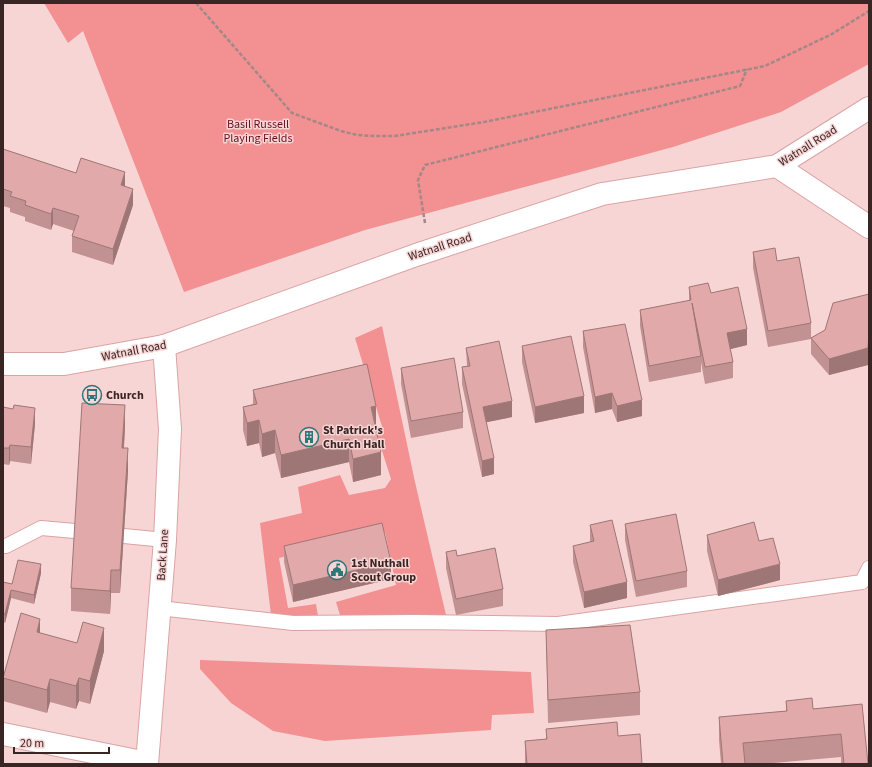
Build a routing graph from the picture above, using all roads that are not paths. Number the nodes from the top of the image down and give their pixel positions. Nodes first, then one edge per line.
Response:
1 (869, 108) edge
2 (777, 166) junction
3 (869, 226) edge
4 (164, 346) junction
5 (3, 364) edge
6 (75, 531) edge
7 (124, 536) edge
8 (165, 540) junction
9 (3, 546) edge
10 (869, 568) edge
11 (159, 608) junction
12 (3, 734) edge
13 (147, 763) edge

1 - 2 main road, Watnall Road
2 - 3 main road
2 - 4 main road, Watnall Road
4 - 5 main road, Watnall Road
4 - 8 main road, Back Lane
6 - 9 lane
7 - 8 lane
8 - 11 main road, Back Lane
10 - 11 lane
11 - 13 main road, Back Lane
12 - 13 main road

